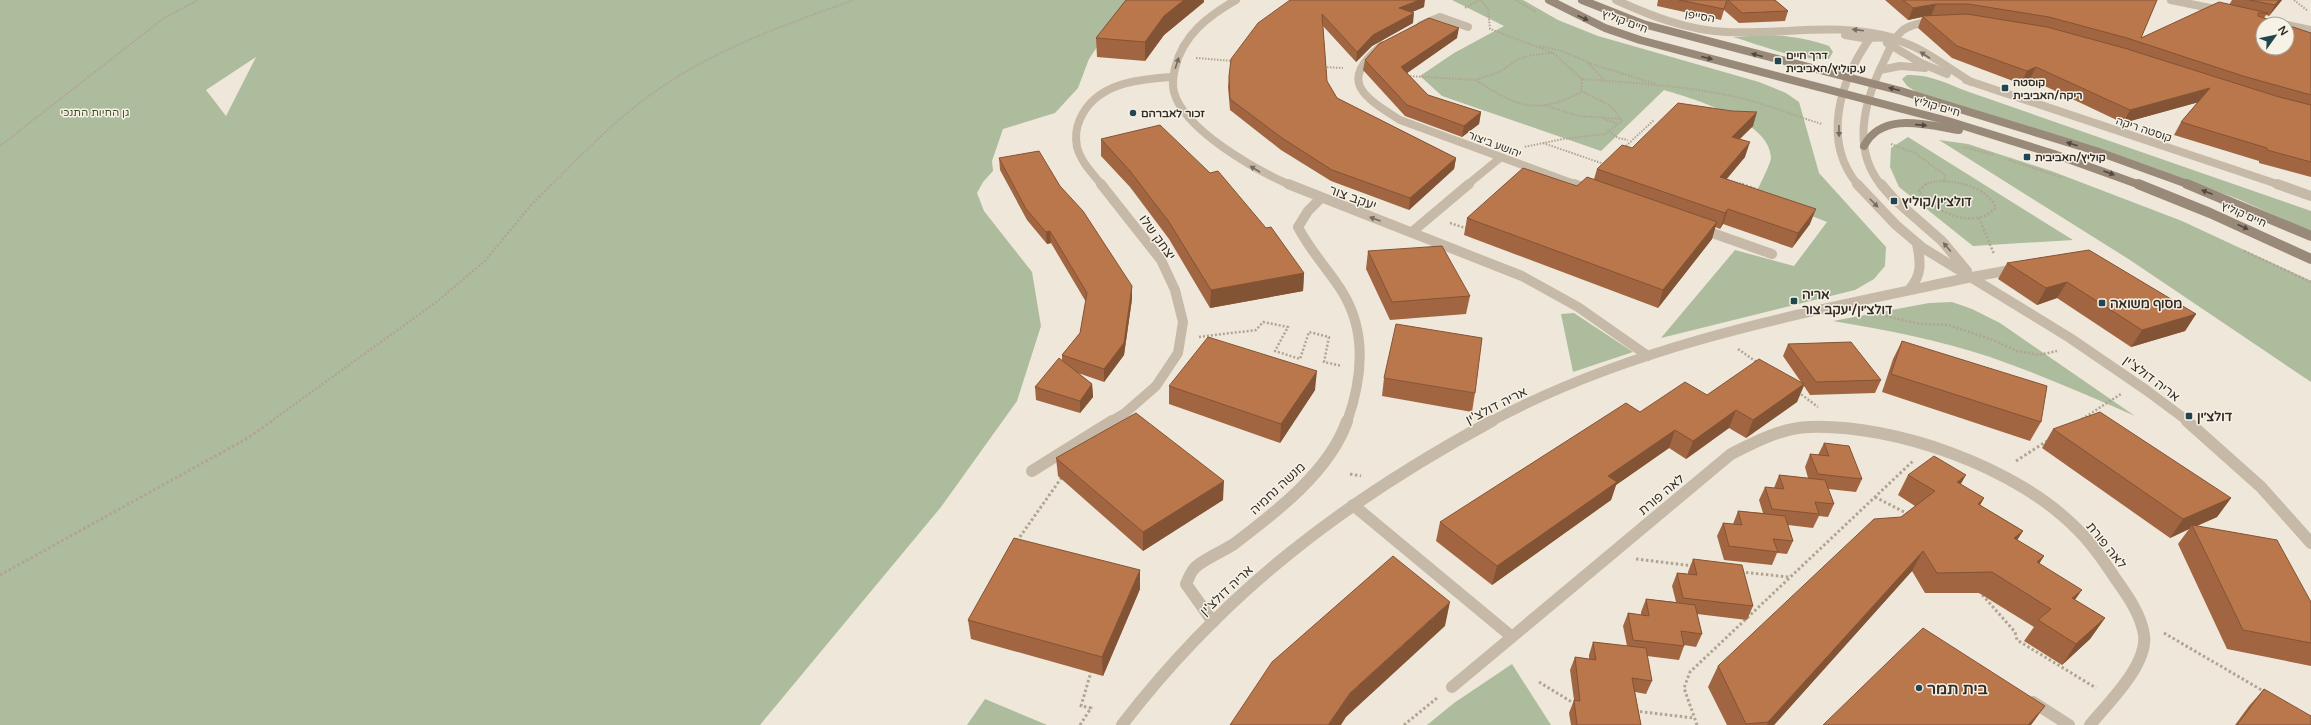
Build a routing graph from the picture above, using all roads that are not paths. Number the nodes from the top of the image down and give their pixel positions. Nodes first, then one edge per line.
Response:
1 (1236, 0) edge
2 (1549, 0) edge
3 (1582, 0) edge
4 (1616, 0) edge
5 (2171, 0) edge
6 (2226, 12) edge
7 (1942, 21) edge
8 (1468, 27) dead end
9 (2295, 27) edge
10 (1414, 28) edge
11 (1786, 30) junction
12 (2311, 30) edge
13 (1896, 38) junction
14 (1869, 39) junction
15 (1389, 41) edge
16 (1892, 46) junction
17 (1880, 70) junction
18 (1947, 74) junction
19 (1173, 77) junction
20 (1849, 78) junction
21 (1971, 82) junction
22 (1874, 84) junction
23 (1843, 93) junction
24 (1869, 99) junction
25 (1992, 135) junction
26 (1864, 146) junction
27 (1500, 158) junction
28 (1596, 192) edge
29 (2311, 196) edge
30 (1320, 199) junction
31 (1691, 226) edge
32 (1412, 232) junction
33 (2311, 236) edge
34 (1917, 244) junction
35 (1772, 254) dead end
36 (2311, 259) edge
37 (2023, 268) edge
38 (1972, 277) junction
39 (1909, 290) junction
40 (1648, 356) junction
41 (1032, 471) dead end
42 (1353, 505) junction
43 (2311, 544) edge
44 (1213, 622) junction
45 (1511, 636) junction
46 (1452, 687) road end
47 (2024, 696) edge
48 (1122, 725) edge
49 (2069, 725) edge
50 (2090, 725) edge

19 -> 1 street, יעקב צור
2 -> 23 main road, חיים קוליץ
20 -> 3 main road, חיים קוליץ
4 - 11 street, הסייפן
5 - 6 street
7 - 13 street
8 - 10 street
9 - 12 street
13 -> 11 street, הסייפן
11 - 14 street, הסייפן
13 - 14 street
13 - 16 street, אריה דולצ'ין
21 -> 13 street, קוסטה ריקה
14 - 16 street, הסייפן
14 - 20 street, אריה דולצ'ין
15 - 27 street, יהושע ביצור
16 - 17 street, אריה דולצ'ין
16 - 18 street, קוסטה ריקה
17 - 18 street
17 - 22 street, אריה דולצ'ין
18 - 21 street, קוסטה ריקה
30 -> 19 street, יעקב צור
19 - 41 street, יצחק שלו
20 - 22 main road, חיים קוליץ
20 - 23 street, אריה דולצ'ין
21 - 29 street, קוסטה ריקה
22 - 24 street, אריה דולצ'ין
33 -> 22 main road, חיים קוליץ
23 - 24 main road, חיים קוליץ
23 -> 34 street, אריה דולצ'ין
24 - 25 main road, חיים קוליץ
24 - 26 street, אריה דולצ'ין
26 -> 25 main road
25 -> 36 main road, חיים קוליץ
38 -> 26 street, אריה דולצ'ין
27 - 28 street, יהושע ביצור
27 - 32 street
32 -> 30 street, יעקב צור
30 - 44 street, מנשה נחמיה
31 - 35 street
32 - 40 street, יעקב צור
34 - 38 street, אריה דולצ'ין
34 - 39 street
37 - 38 street
38 - 39 street, אריה דולצ'ין
38 - 43 street, אריה דולצ'ין
39 - 40 street, אריה דולצ'ין
40 - 42 street, אריה דולצ'ין
42 - 44 street, אריה דולצ'ין
42 - 45 street
44 - 48 street, אריה דולצ'ין
45 - 46 street, לאה פורת
45 - 50 street, לאה פורת
47 - 49 street

